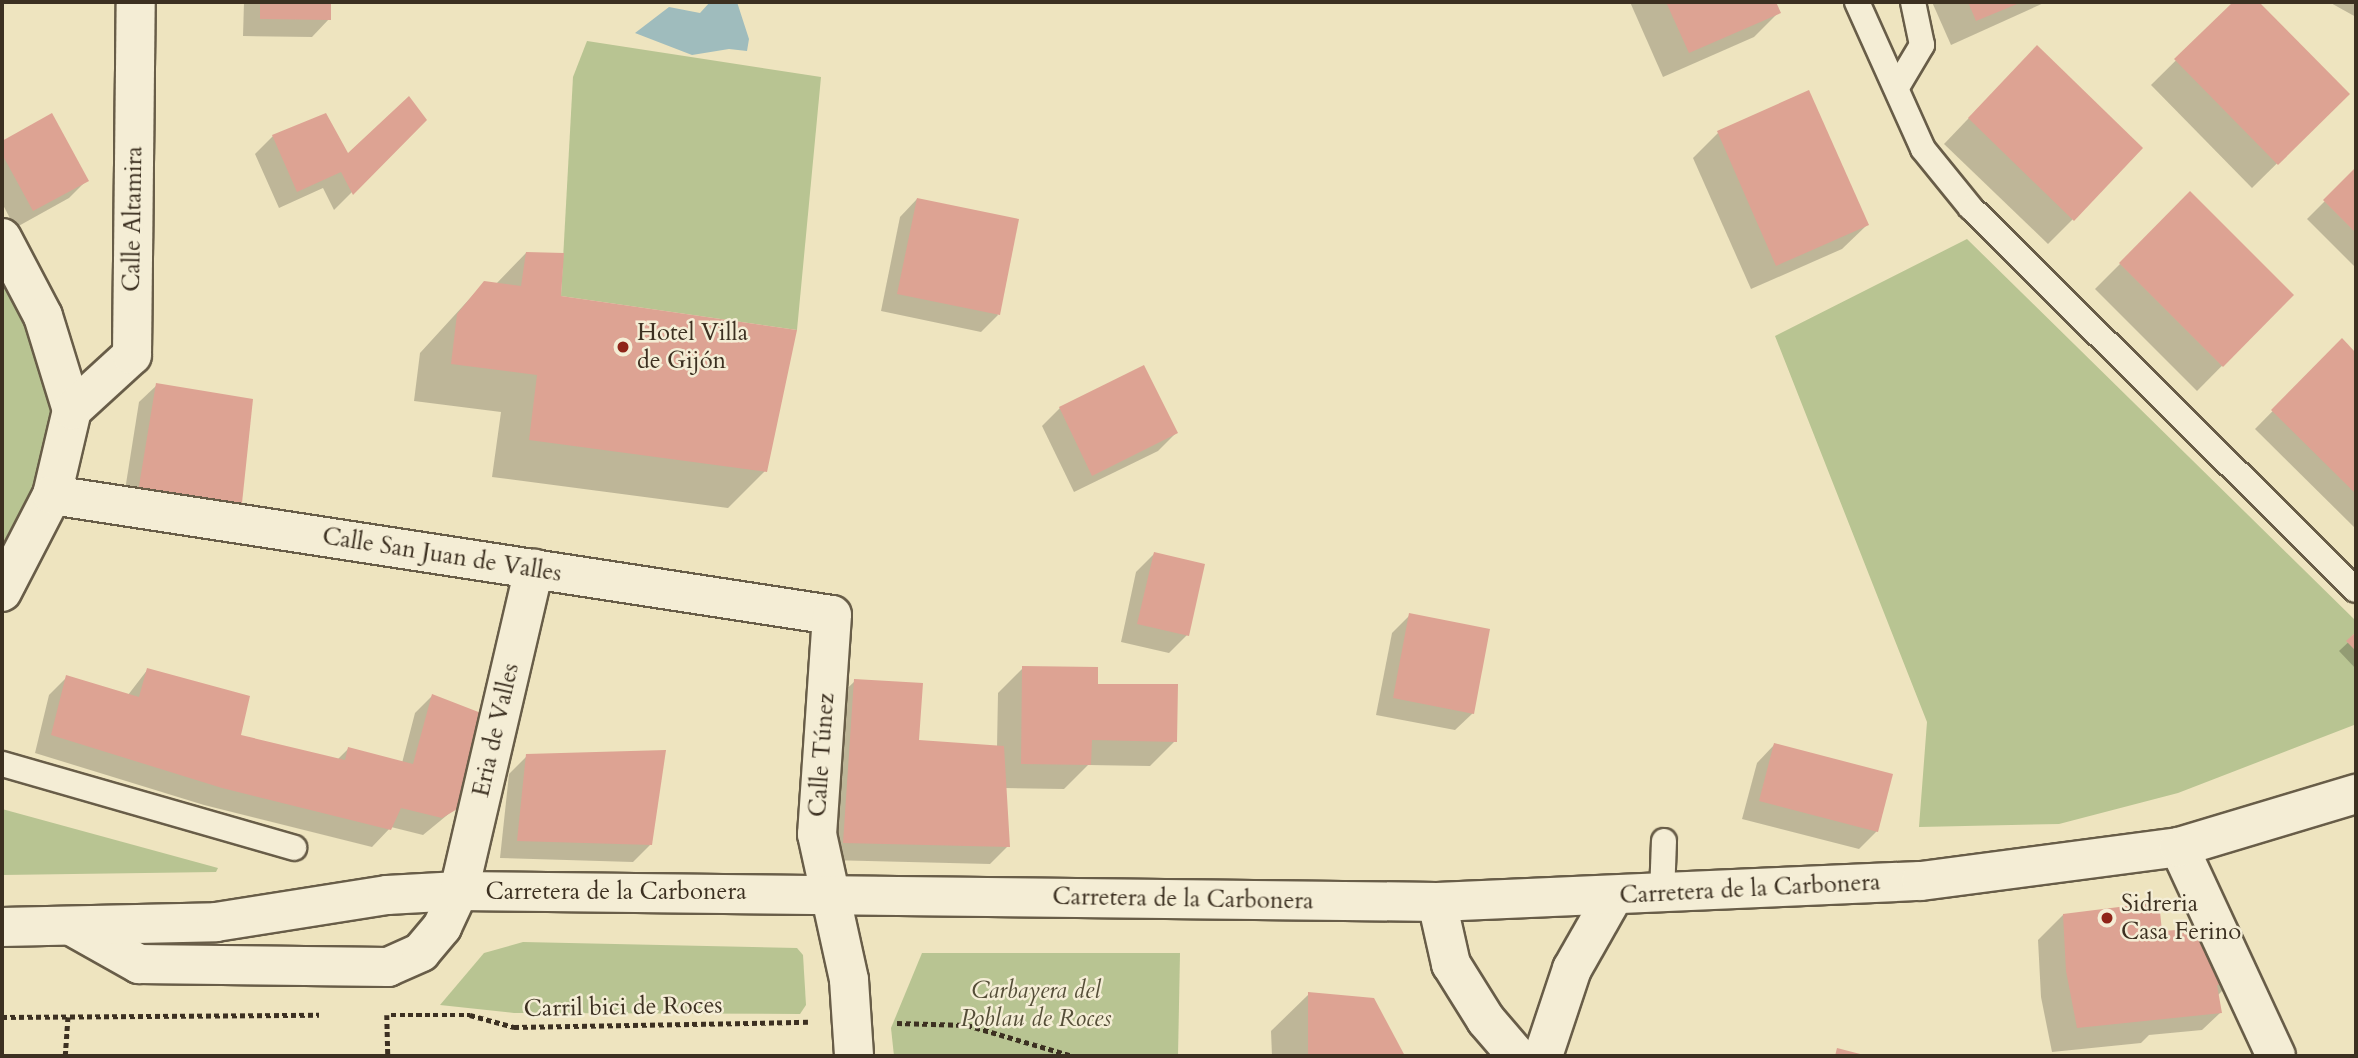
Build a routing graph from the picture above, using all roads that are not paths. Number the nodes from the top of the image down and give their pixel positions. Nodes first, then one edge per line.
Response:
1 (136, 2) edge
2 (1857, 2) edge
3 (1913, 2) edge
4 (1897, 86) junction
5 (2, 238) edge
6 (72, 410) junction
7 (52, 495) junction
8 (534, 569) junction
9 (2356, 590) edge
10 (2, 592) edge
11 (832, 615) joint
12 (2, 764) edge
13 (2356, 794) edge
14 (1664, 841) dead end
15 (2179, 847) junction
16 (294, 848) dead end
17 (459, 891) junction
18 (829, 894) junction
19 (1614, 895) junction
20 (1662, 895) junction
21 (1437, 902) junction
22 (2, 927) edge
23 (73, 927) junction
24 (853, 1039) edge
25 (1517, 1056) edge
26 (1543, 1056) edge
27 (2276, 1056) edge

1 - 6 street, Calle Altamira
2 - 4 lane
3 - 4 lane
4 - 9 lane
5 - 6 street
6 - 7 street
7 - 8 street, Calle San Juan de Valles
7 - 10 street
8 - 11 street, Calle San Juan de Valles
8 - 17 street, Eria de Valles
11 - 18 street, Calle Túnez
12 - 16 lane
13 - 15 street, Carretera de la Carbonera
14 - 20 lane
15 - 20 street, Carretera de la Carbonera
15 - 27 street
17 - 18 street, Carretera de la Carbonera
17 - 23 street, Carretera de la Carbonera
17 - 23 street, Eria de Valles
18 - 21 street, Carretera de la Carbonera
18 - 24 street, Calle Túnez
19 - 20 street, Carretera de la Carbonera
19 - 21 street, Carretera de la Carbonera
19 - 26 street
21 - 25 street
22 - 23 street, Carretera de la Carbonera

